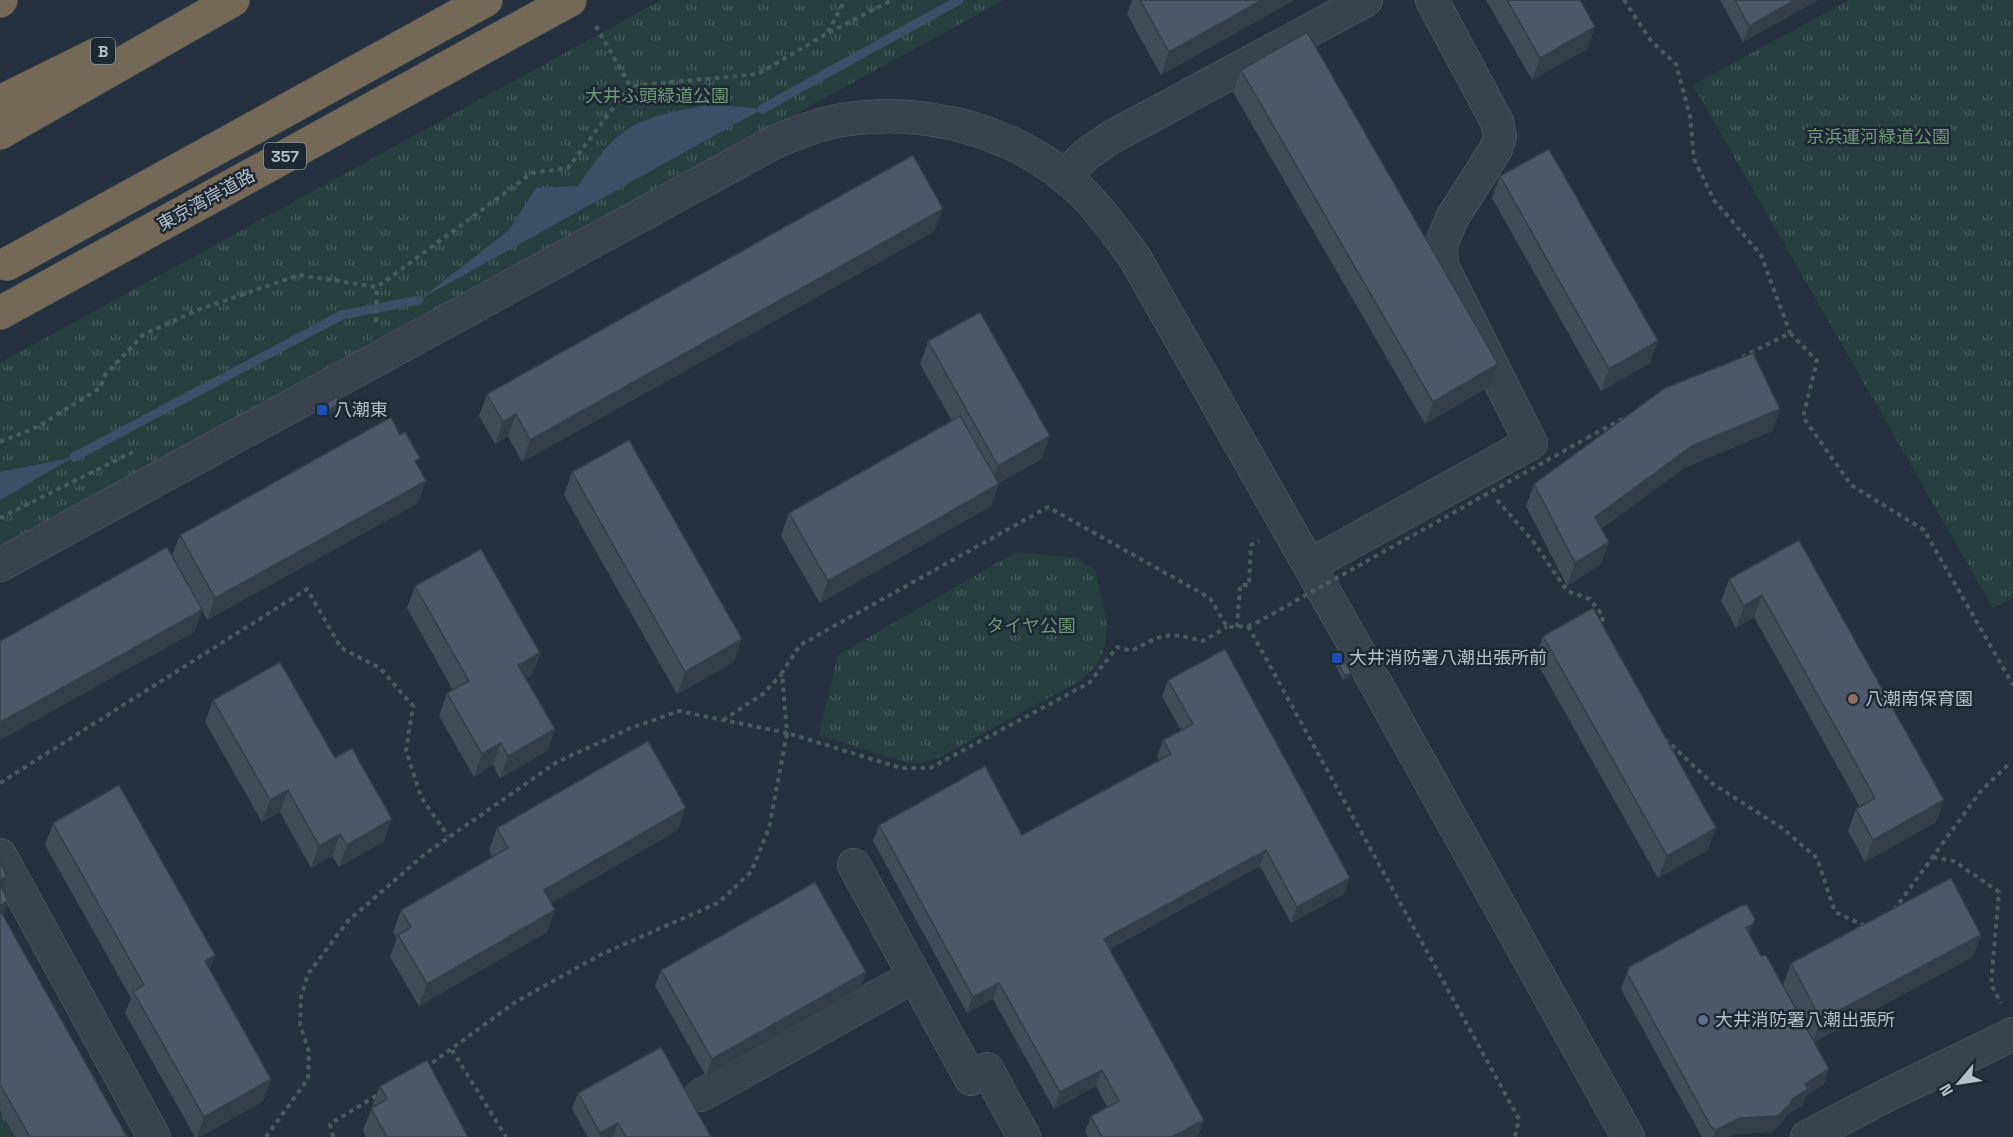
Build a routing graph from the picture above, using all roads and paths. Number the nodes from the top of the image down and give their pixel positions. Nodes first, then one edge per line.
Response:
1 (207, 0) edge
2 (233, 0) edge
3 (486, 0) edge
4 (845, 0) edge
5 (892, 0) edge
6 (1366, 0) edge
7 (1432, 0) edge
8 (1624, 0) edge
9 (560, 4) edge
10 (596, 26) dead end
11 (828, 33) junction
12 (630, 86) junction
13 (0, 102) edge
14 (0, 133) edge
15 (1064, 176) junction
16 (161, 224) junction
17 (3, 265) edge
18 (377, 287) junction
19 (0, 313) edge
20 (376, 324) dead end
21 (1790, 333) junction
22 (1739, 359) edge
23 (1627, 417) edge
24 (0, 441) edge
25 (1490, 492) junction
26 (1251, 545) dead end
27 (0, 565) edge
28 (1310, 565) junction
29 (1248, 626) junction
30 (1227, 627) junction
31 (1237, 627) junction
32 (1599, 637) edge
33 (782, 673) junction
34 (2013, 685) edge
35 (723, 720) junction
36 (787, 733) junction
37 (1662, 737) edge
38 (2008, 765) dead end
39 (0, 783) edge
40 (448, 836) junction
41 (0, 855) edge
42 (1933, 856) junction
43 (854, 865) dead end
44 (1886, 916) edge
45 (1868, 927) edge
46 (915, 976) junction
47 (2001, 1004) dead end
48 (2013, 1034) edge
49 (452, 1050) junction
50 (422, 1070) edge
51 (381, 1092) edge
52 (701, 1095) dead end
53 (154, 1137) edge
54 (266, 1137) edge
55 (333, 1137) edge
56 (506, 1137) edge
57 (1024, 1137) edge
58 (1515, 1137) edge
59 (1628, 1137) edge
60 (1807, 1137) edge

1 - 13 highway, B
2 - 14 highway
3 - 17 highway
4 - 11 path
5 - 11 path
6 - 15 street
7 - 28 street
8 - 21 path
9 - 16 highway, 東京湾岸道路 / 357
10 - 12 path
11 - 12 path
12 - 18 path
15 - 27 street
15 - 28 street
16 - 17 highway
16 - 19 highway, 東京湾岸道路 / 357
18 - 20 path
18 - 24 path
21 - 22 path
21 - 34 path
23 - 25 path, bridge
25 - 29 path, bridge
25 - 32 path
26 - 31 path
28 - 59 street
29 - 31 path
29 - 58 path
30 - 31 path
30 - 33 path
30 - 36 path
33 - 35 path
33 - 36 path
35 - 36 path
35 - 40 path
36 - 49 path
37 - 45 path
38 - 42 path
39 - 40 path
40 - 54 path
41 - 53 street
42 - 44 path
42 - 47 path
43 - 46 street
46 - 52 street
46 - 57 street
48 - 60 street
49 - 50 path
49 - 56 path
51 - 55 path

